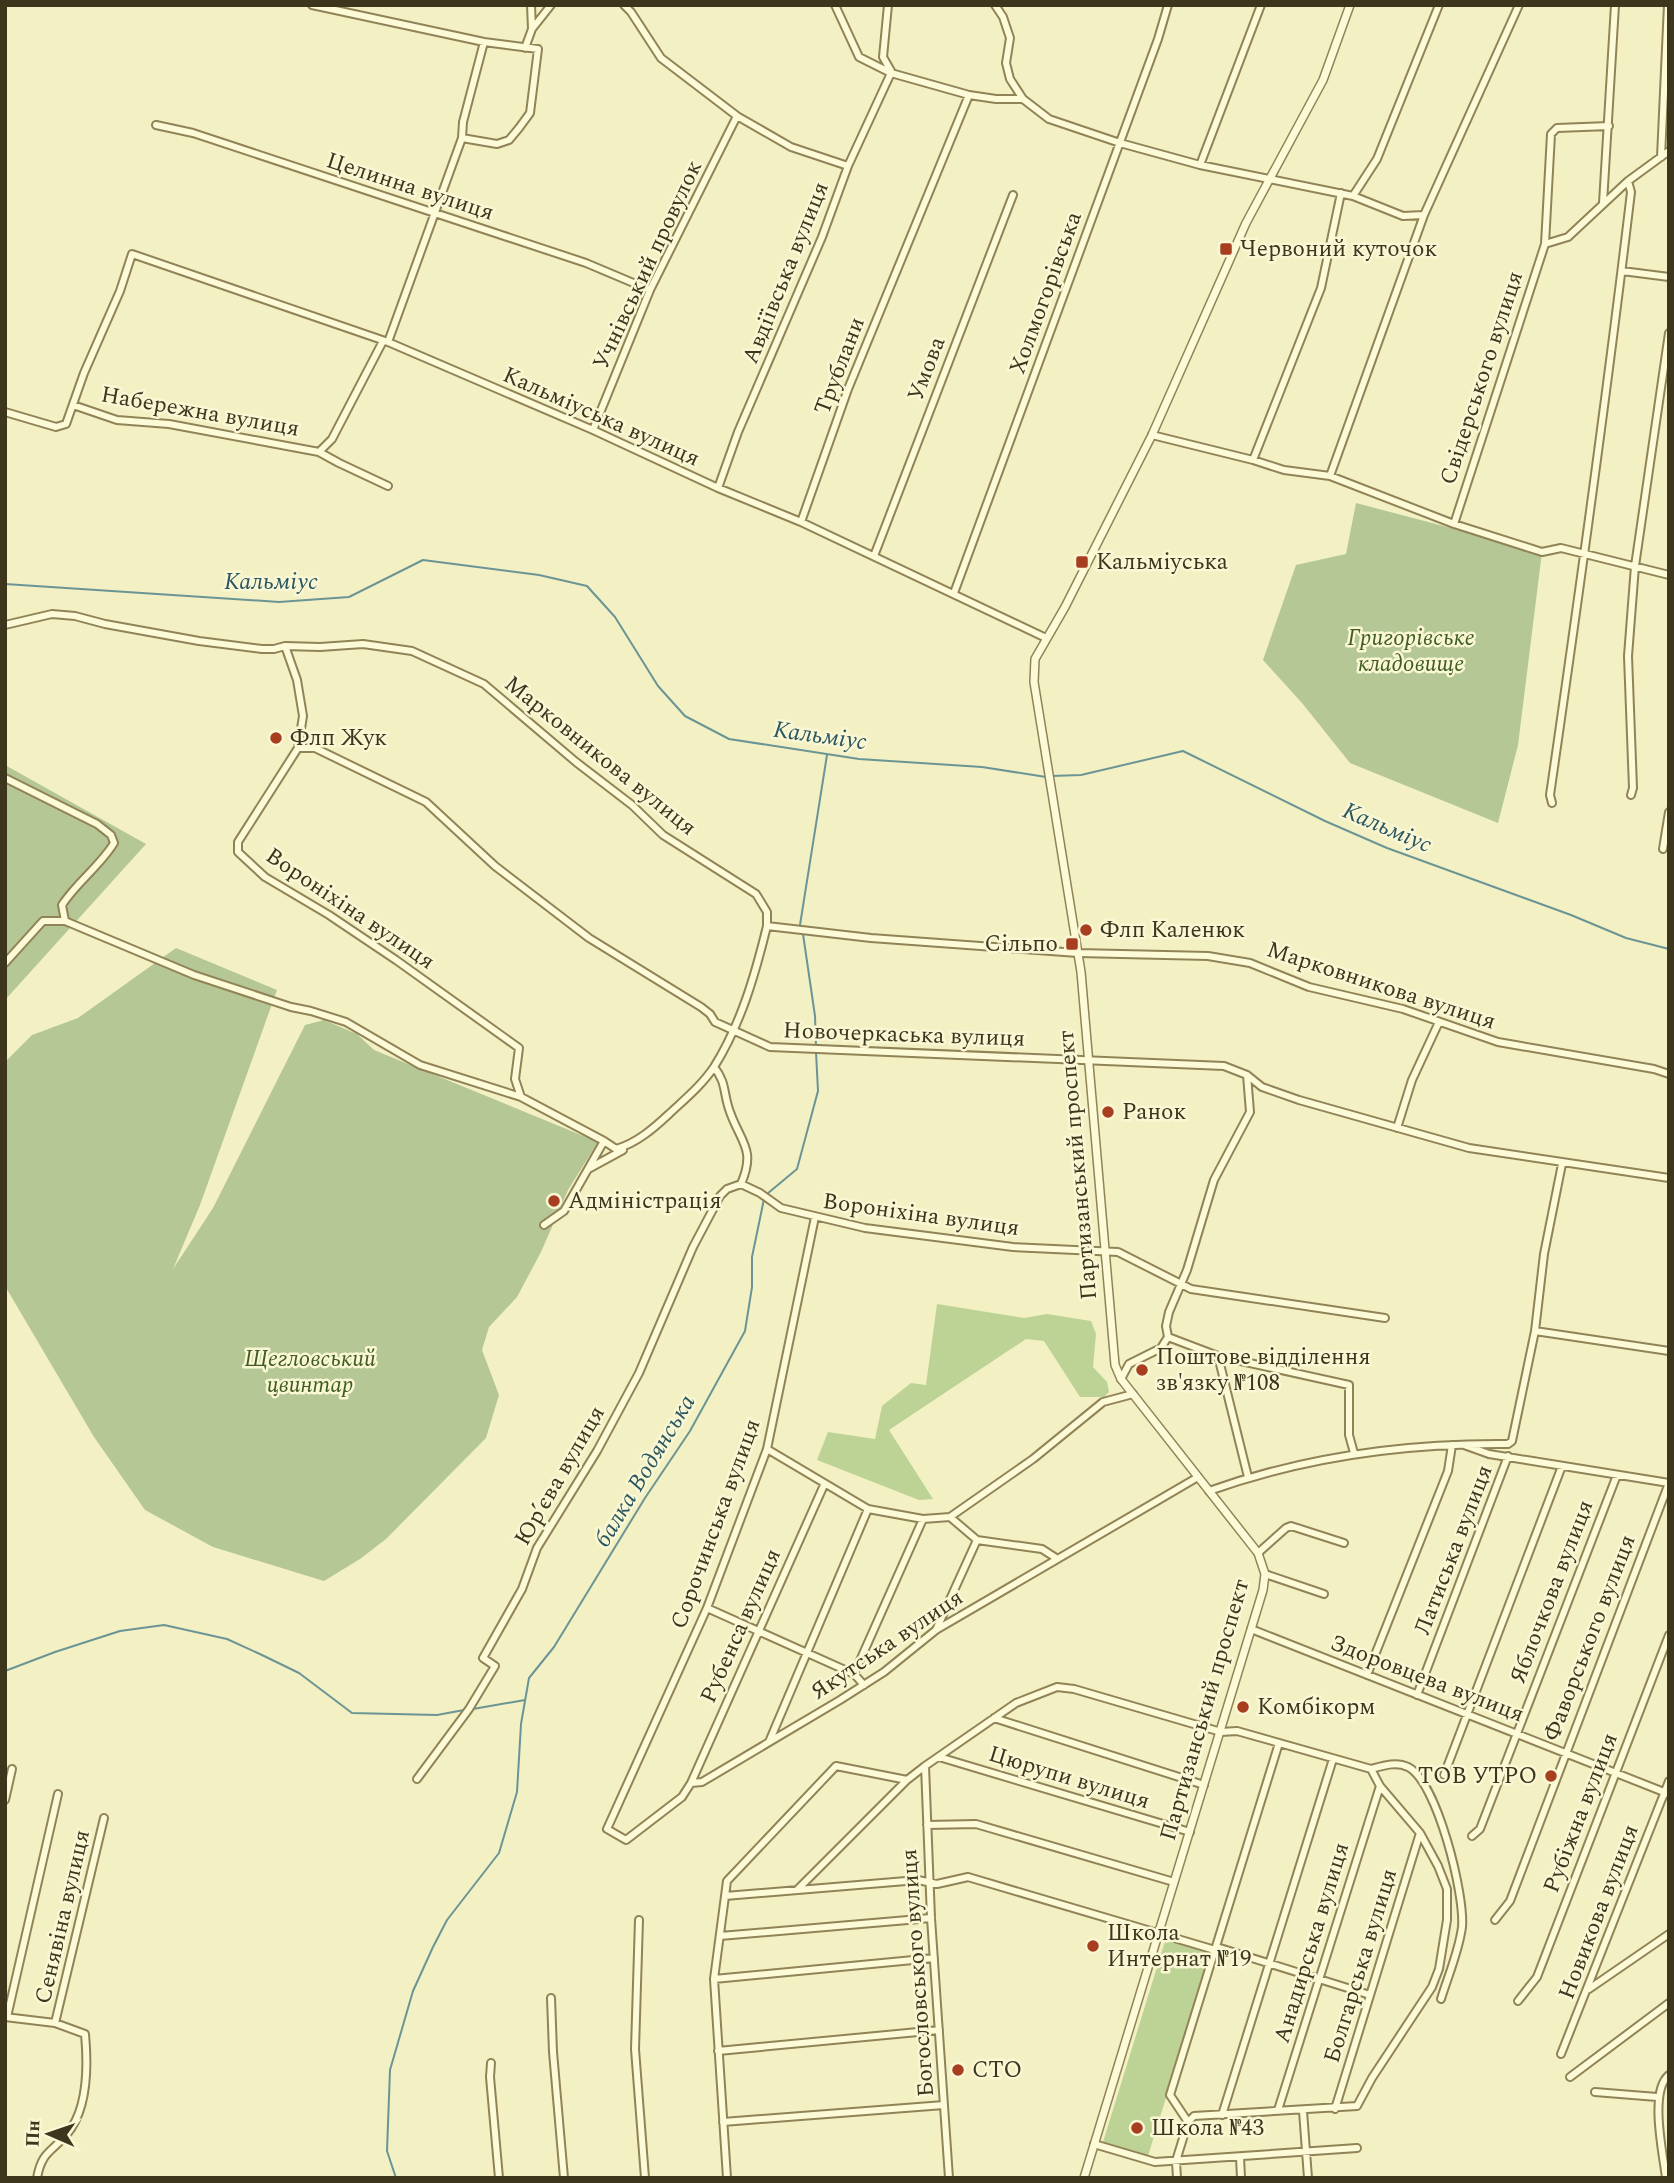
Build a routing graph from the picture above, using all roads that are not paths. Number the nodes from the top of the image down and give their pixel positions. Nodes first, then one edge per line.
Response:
1 (312, 5) edge
2 (531, 5) edge
3 (551, 5) edge
4 (624, 5) edge
5 (835, 5) edge
6 (888, 5) edge
7 (995, 5) edge
8 (1168, 5) edge
9 (1261, 5) edge
10 (1350, 5) edge
11 (1439, 5) edge
12 (1519, 5) edge
13 (1615, 5) edge
14 (1668, 5) edge
15 (532, 29) junction
16 (484, 42) junction
17 (525, 47) junction
18 (891, 73) junction
19 (969, 95) junction
20 (1023, 99) junction
21 (737, 116) junction
22 (156, 125) dead end
23 (1609, 126) junction
24 (462, 138) junction
25 (1120, 143) junction
26 (1669, 151) edge
27 (1661, 157) junction
28 (1200, 165) junction
29 (848, 166) junction
30 (1269, 180) junction
31 (1628, 181) junction
32 (1341, 194) junction
33 (1013, 195) dead end
34 (1353, 196) junction
35 (1603, 203) junction
36 (434, 214) junction
37 (1424, 215) junction
38 (1545, 244) junction
39 (1622, 271) junction
40 (1669, 276) edge
41 (650, 290) junction
42 (1669, 333) edge
43 (386, 341) junction
44 (73, 405) junction
45 (5, 412) edge
46 (593, 430) junction
47 (1152, 435) junction
48 (319, 452) junction
49 (1253, 460) junction
50 (1330, 476) junction
51 (388, 486) dead end
52 (718, 488) junction
53 (801, 522) junction
54 (1454, 524) junction
55 (1586, 554) junction
56 (874, 556) junction
57 (1635, 566) junction
58 (1669, 575) edge
59 (954, 593) junction
60 (5, 625) edge
61 (1046, 638) junction
62 (285, 646) junction
63 (298, 748) junction
64 (5, 778) edge
65 (1631, 795) dead end
66 (1552, 803) dead end
67 (1669, 812) edge
68 (1663, 849) dead end
69 (65, 921) junction
70 (767, 926) junction
71 (1078, 953) junction
72 (5, 963) edge
73 (1439, 1022) junction
74 (733, 1030) junction
75 (1088, 1060) junction
76 (714, 1067) junction
77 (1669, 1074) edge
78 (1247, 1075) junction
79 (521, 1097) junction
80 (1397, 1128) junction
81 (604, 1142) junction
82 (631, 1145) junction
83 (1562, 1164) junction
84 (587, 1170) junction
85 (1669, 1178) edge
86 (741, 1184) junction
87 (815, 1217) junction
88 (544, 1225) dead end
89 (1104, 1252) junction
90 (1181, 1284) junction
91 (1385, 1318) dead end
92 (1535, 1331) junction
93 (1168, 1337) junction
94 (1669, 1351) edge
95 (1218, 1356) junction
96 (1121, 1379) junction
97 (1133, 1394) junction
98 (1456, 1444) junction
99 (767, 1449) junction
100 (1354, 1453) junction
101 (1508, 1456) junction
102 (1562, 1466) junction
103 (1617, 1475) junction
104 (1198, 1477) junction
105 (1248, 1477) junction
106 (1669, 1483) edge
107 (824, 1485) junction
108 (1209, 1491) junction
109 (868, 1510) junction
110 (950, 1517) junction
111 (923, 1519) junction
112 (977, 1540) junction
113 (1344, 1543) dead end
114 (1258, 1553) junction
115 (1056, 1558) junction
116 (1265, 1574) junction
117 (1324, 1594) dead end
118 (707, 1608) junction
119 (1251, 1629) junction
120 (758, 1630) junction
121 (936, 1630) junction
122 (1669, 1634) edge
123 (806, 1652) junction
124 (854, 1674) junction
125 (1367, 1675) junction
126 (864, 1685) junction
127 (1417, 1695) junction
128 (1468, 1713) junction
129 (994, 1718) junction
130 (1221, 1732) junction
131 (1516, 1733) junction
132 (769, 1742) junction
133 (1279, 1743) junction
134 (1565, 1752) junction
135 (939, 1756) junction
136 (1333, 1759) junction
137 (925, 1766) junction
138 (12, 1769) dead end
139 (1371, 1769) junction
140 (1615, 1772) junction
141 (1444, 1775) dead end
142 (417, 1779) dead end
143 (907, 1780) junction
144 (1669, 1781) edge
145 (691, 1783) junction
146 (1205, 1785) junction
147 (1380, 1786) junction
148 (1667, 1793) edge
149 (58, 1794) dead end
150 (5, 1800) edge
151 (104, 1818) dead end
152 (927, 1825) junction
153 (607, 1829) joint
154 (1189, 1832) junction
155 (1420, 1833) junction
156 (1472, 1836) dead end
157 (1174, 1882) junction
158 (929, 1883) junction
159 (797, 1890) junction
160 (725, 1896) junction
161 (931, 1918) junction
162 (639, 1920) dead end
163 (1495, 1920) dead end
164 (1158, 1933) junction
165 (1669, 1934) edge
166 (720, 1936) junction
167 (1215, 1950) junction
168 (934, 1958) junction
169 (1269, 1964) junction
170 (714, 1979) junction
171 (1319, 1979) junction
172 (1588, 1990) junction
173 (1370, 1995) junction
174 (551, 1998) dead end
175 (1441, 1999) dead end
176 (1518, 2001) dead end
177 (1669, 2003) edge
178 (6, 2017) edge
179 (55, 2023) junction
180 (939, 2030) junction
181 (718, 2051) junction
182 (1561, 2054) dead end
183 (491, 2063) dead end
184 (1669, 2075) edge
185 (1570, 2077) dead end
186 (1595, 2092) dead end
187 (1657, 2097) junction
188 (944, 2105) junction
189 (1335, 2109) junction
190 (1278, 2110) junction
191 (1303, 2111) junction
192 (1222, 2115) junction
193 (723, 2122) junction
194 (1188, 2122) junction
195 (1094, 2144) junction
196 (1357, 2148) dead end
197 (1306, 2152) junction
198 (1240, 2157) junction
199 (1176, 2161) junction
200 (37, 2178) edge
201 (499, 2178) edge
202 (564, 2178) edge
203 (645, 2178) edge
204 (727, 2178) edge
205 (949, 2178) edge
206 (1084, 2178) edge
207 (1177, 2178) edge
208 (1241, 2178) edge
209 (1308, 2178) edge
210 (1666, 2178) edge

1 - 16 street
2 - 15 street
3 - 15 street
4 - 21 street
5 - 18 street
6 - 18 street
7 - 20 street
8 - 25 street, Холмогорівська
9 - 28 street
10 - 30 street, Партизанський проспект
11 - 34 street
12 - 37 street
13 - 23 street
14 - 27 street
15 - 17 street
16 - 17 street
16 - 24 street, Набережна вулиця
17 - 24 street
18 - 19 street
18 - 29 street, Авдіївська вулиця
19 - 20 street
19 - 53 street, Трублани
20 - 25 street
21 - 29 street
21 - 41 street, Учнівський провулок
22 - 36 street, Целинна вулиця
23 - 35 street
23 - 38 street, Свiдерського вулиця
24 - 36 street, Набережна вулиця
25 - 28 street
25 - 59 street, Холмогорівська
26 - 27 street
27 - 31 street
28 - 30 street
29 - 52 street, Авдіївська вулиця
30 - 32 street
30 - 47 street, Партизанський проспект
31 - 35 street
31 - 39 street
32 - 34 street
32 - 49 street
33 - 56 street, Умова
34 - 37 street
35 - 38 street
36 - 41 street, Целинна вулиця
36 - 43 street, Набережна вулиця
37 - 50 street
38 - 54 street, Свiдерського вулиця
39 - 40 street
39 - 55 street
41 - 46 street, Учнівський провулок
42 - 57 street
43 - 44 street, Кальміуська вулиця
43 - 46 street, Кальміуська вулиця
43 - 48 street, Набережна вулиця
44 - 45 street
44 - 48 street, Набережна вулиця
46 - 52 street, Кальміуська вулиця
47 - 49 street
47 - 61 street, Партизанський проспект
48 - 51 street
49 - 50 street
50 - 54 street
52 - 53 street, Кальміуська вулиця
53 - 56 street, Кальміуська вулиця
54 - 55 street
55 - 57 street
55 - 66 street
56 - 59 street, Кальміуська вулиця
57 - 58 street
57 - 65 street
59 - 61 street, Кальміуська вулиця
60 - 62 street, Марковникова вулиця
61 - 71 street, Партизанський проспект
62 - 63 street, Вороніхіна вулиця
62 - 70 street, Марковникова вулиця
63 - 74 street, Новочеркаська вулиця
63 - 79 street, Вороніхіна вулиця
64 - 69 street
67 - 68 street
69 - 72 street
69 - 79 street
70 - 71 street, Марковникова вулиця
70 - 74 street
71 - 73 street, Марковникова вулиця
71 - 75 street, Партизанський проспект
73 - 77 street, Марковникова вулиця
73 - 80 street
74 - 75 street, Новочеркаська вулиця
74 - 76 street
75 - 78 street, Новочеркаська вулиця
75 - 89 street, Партизанський проспект
76 - 82 street
76 - 86 street
78 - 80 street, Новочеркаська вулиця
78 - 90 street
79 - 81 street
80 - 83 street, Новочеркаська вулиця
81 - 82 street
81 - 84 street
82 - 84 street
83 - 85 street, Новочеркаська вулиця
83 - 92 street
84 - 88 street
86 - 87 street, Вороніхіна вулиця
86 - 142 street, Юр’єва вулиця
87 - 89 street, Вороніхіна вулиця
87 - 99 street, Сорочинська вулиця
89 - 90 street, Вороніхіна вулиця
89 - 96 street, Партизанський проспект
90 - 91 street, Вороніхіна вулиця
90 - 93 street
92 - 94 street
92 - 98 street
93 - 95 street
93 - 96 street
95 - 100 street
95 - 105 street
96 - 97 street, Партизанський проспект
97 - 104 street, Партизанський проспект
97 - 110 street
98 - 100 street
98 - 101 street
98 - 125 street
99 - 107 street
99 - 118 street, Сорочинська вулиця
100 - 105 street
101 - 102 street
101 - 127 street, Латиська вулиця
102 - 103 street
102 - 128 street
103 - 106 street
103 - 131 street, Яблочкова вулиця
104 - 108 street, Партизанський проспект
104 - 115 street, Якутська вулиця
105 - 108 street
106 - 134 street, Фаворського вулиця
107 - 109 street
107 - 120 street, Рубенса вулиця
108 - 114 street, Партизанський проспект
109 - 111 street
109 - 123 street
110 - 111 street
110 - 112 street
111 - 124 street
112 - 115 street
112 - 121 street
113 - 114 street
114 - 116 street, Партизанський проспект
115 - 121 street, Якутська вулиця
116 - 117 street
116 - 119 street, Партизанський проспект
118 - 120 street
118 - 153 street, Сорочинська вулиця
119 - 125 street, Здоровцева вулиця
119 - 130 street, Партизанський проспект
120 - 123 street
120 - 145 street, Рубенса вулиця
121 - 126 street, Якутська вулиця
122 - 140 street, Рубіжна вулиця
123 - 124 street
123 - 132 street
124 - 126 street
125 - 127 street, Здоровцева вулиця
126 - 132 street, Якутська вулиця
127 - 128 street, Здоровцева вулиця
128 - 131 street, Здоровцева вулиця
128 - 141 street
129 - 130 street
129 - 135 street
129 - 146 street
130 - 133 street
130 - 146 street, Партизанський проспект
131 - 134 street, Здоровцева вулиця
131 - 156 street, Яблочкова вулиця
132 - 145 street, Якутська вулиця
133 - 136 street
133 - 167 street
134 - 140 street, Здоровцева вулиця
134 - 163 street, Фаворського вулиця
135 - 137 street
135 - 154 street, Цюрупи вулиця
136 - 139 street
136 - 169 street
137 - 143 street
137 - 152 street, Богословського вулиця
138 - 150 street
139 - 147 street
139 - 175 street
140 - 148 street, Здоровцева вулиця
140 - 176 street, Рубіжна вулиця
143 - 159 street
143 - 160 street
144 - 148 street, Новикова вулиця
145 - 153 street, Якутська вулиця
146 - 154 street, Партизанський проспект
147 - 155 street
147 - 171 street, Анадирська вулиця
148 - 172 street, Новикова вулиця
149 - 178 street
151 - 179 street, Сенявіна вулиця
152 - 157 street
152 - 158 street, Богословського вулиця
154 - 157 street, Партизанський проспект
155 - 173 street, Болгарська вулиця
155 - 189 street
157 - 164 street, Партизанський проспект
158 - 159 street
158 - 161 street, Богословського вулиця
158 - 164 street
159 - 160 street
160 - 166 street
161 - 166 street
161 - 168 street, Богословського вулиця
162 - 203 street
164 - 167 street
164 - 195 street, Партизанський проспект
165 - 172 street
166 - 170 street
167 - 169 street
167 - 194 street
168 - 170 street
168 - 180 street, Богословського вулиця
169 - 171 street
169 - 192 street
170 - 181 street
171 - 173 street
171 - 190 street, Анадирська вулиця
172 - 182 street, Новикова вулиця
173 - 189 street, Болгарська вулиця
174 - 202 street
177 - 185 street
178 - 179 street
179 - 200 street
180 - 181 street
180 - 188 street, Богословського вулиця
181 - 193 street
183 - 201 street
184 - 187 street
186 - 187 street
187 - 210 street
188 - 193 street
188 - 205 street, Богословського вулиця
189 - 191 street
190 - 191 street
190 - 192 street
191 - 197 street
192 - 194 street
193 - 204 street
194 - 199 street
195 - 199 street
195 - 206 street, Партизанський проспект
196 - 197 street
197 - 198 street
197 - 209 street
198 - 199 street
198 - 208 street
199 - 207 street

